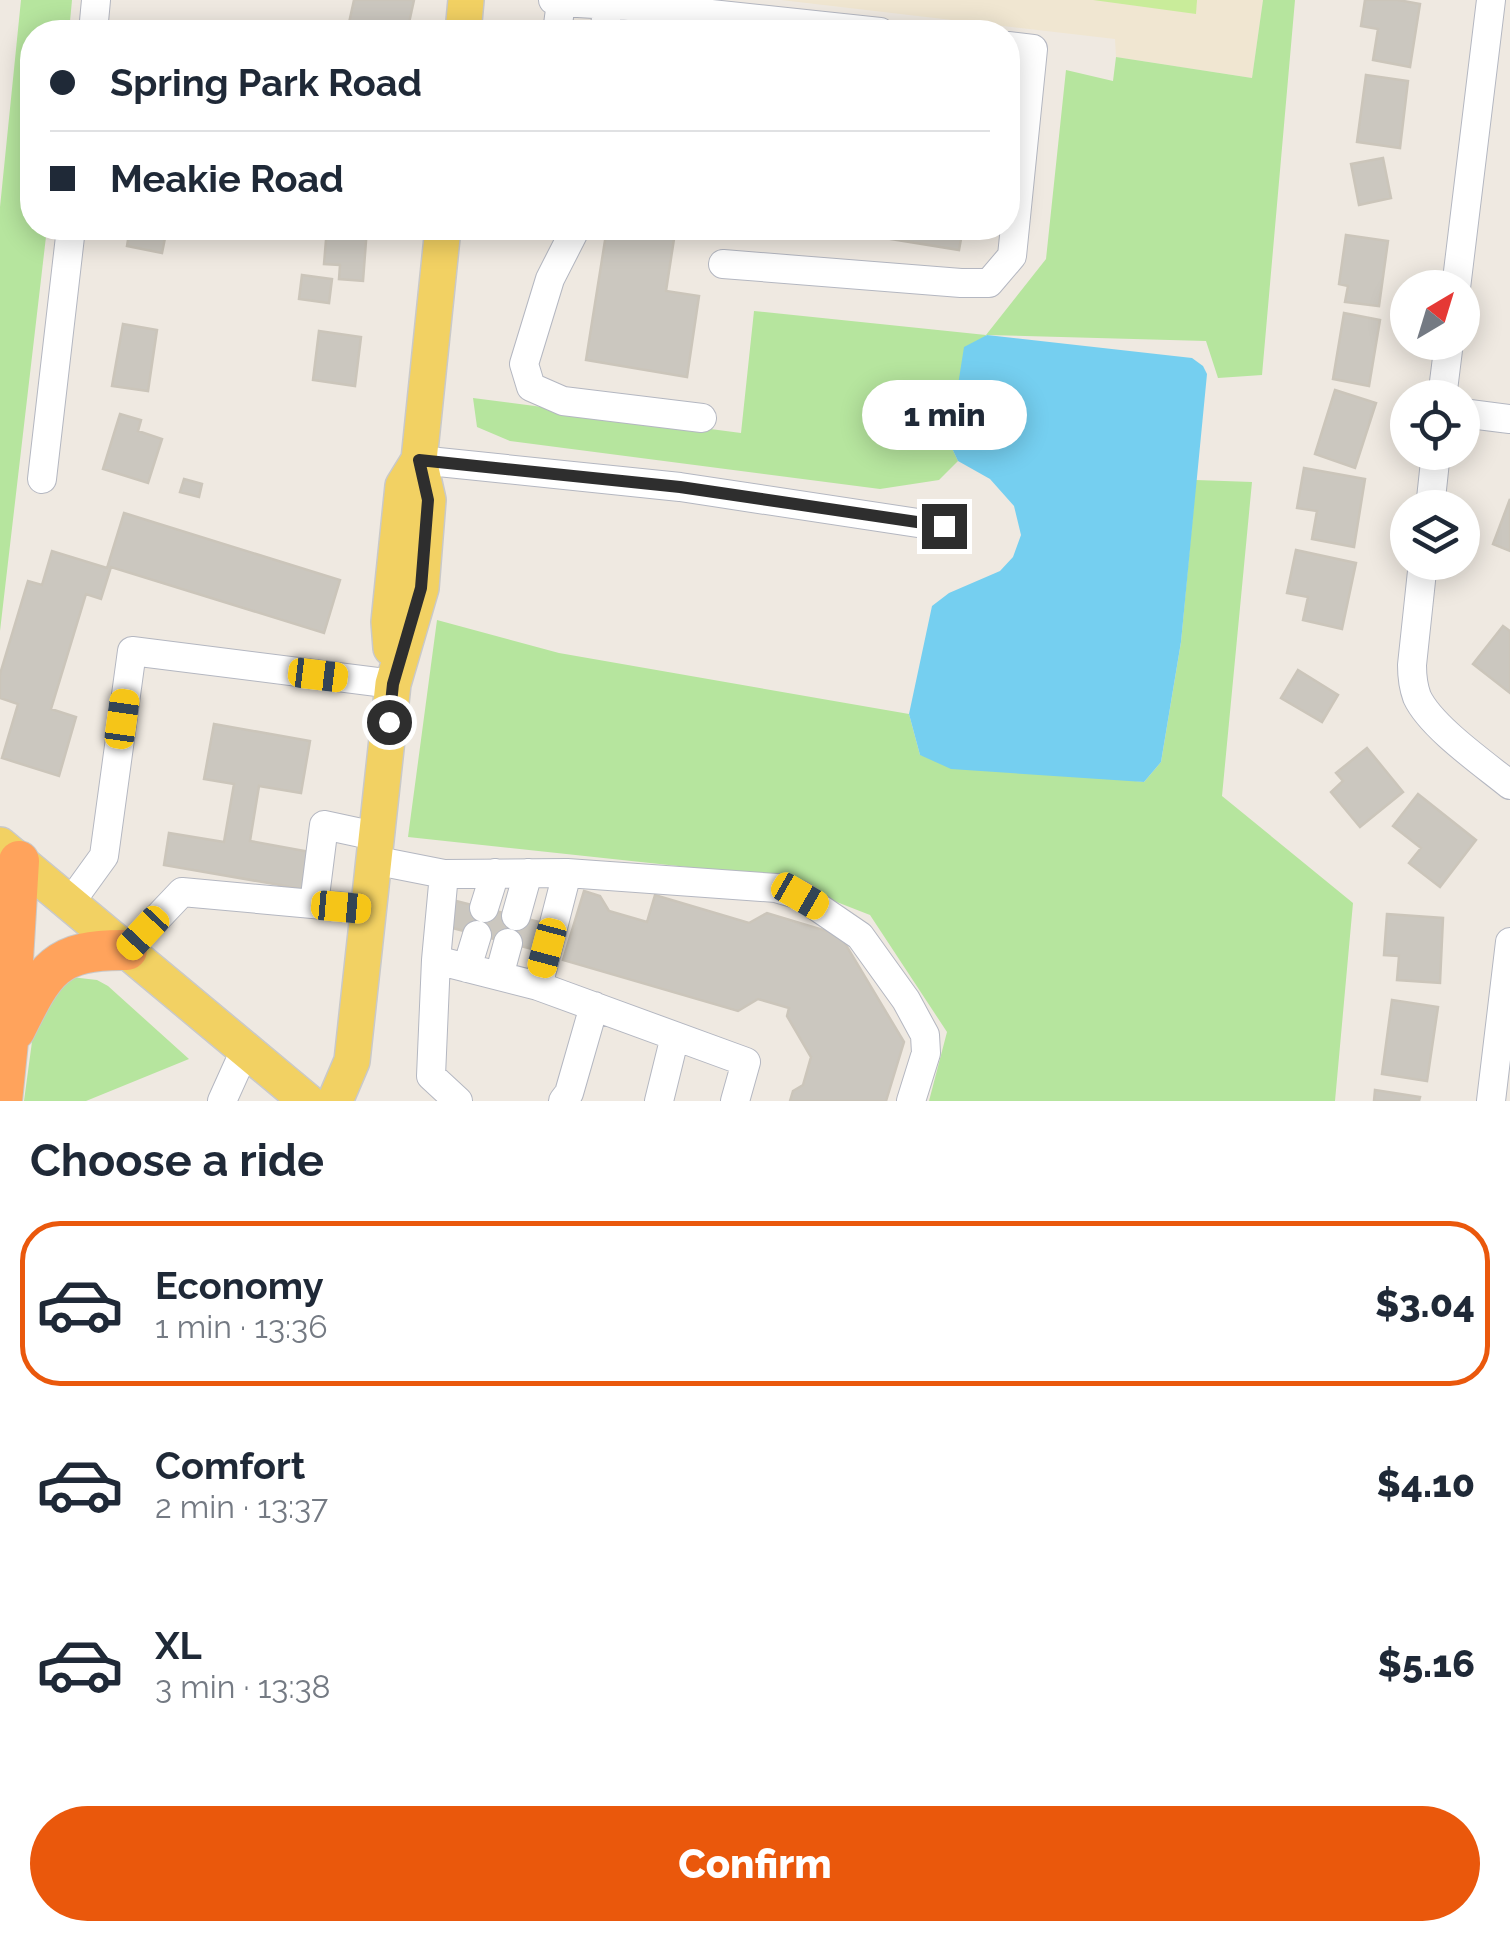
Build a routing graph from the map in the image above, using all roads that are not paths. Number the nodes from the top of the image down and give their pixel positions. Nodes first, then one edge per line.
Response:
1 (1491, 0) edge
2 (557, 1) edge
3 (606, 19) edge
4 (1020, 47) edge
5 (1020, 177) edge
6 (70, 240) edge
7 (441, 240) edge
8 (570, 240) edge
9 (1014, 240) edge
10 (723, 264) dead end
11 (1458, 270) edge
12 (1480, 415) edge
13 (702, 418) dead end
14 (1510, 419) edge
15 (419, 460) junction
16 (42, 479) dead end
17 (944, 526) dead end
18 (1421, 580) edge
19 (393, 684) junction
20 (1510, 785) edge
21 (374, 848) junction
22 (9, 853) edge
23 (495, 873) junction
24 (528, 873) junction
25 (567, 873) junction
26 (444, 874) junction
27 (70, 903) junction
28 (314, 904) junction
29 (367, 909) junction
30 (1510, 942) edge
31 (127, 950) junction
32 (436, 960) junction
33 (467, 968) junction
34 (498, 976) junction
35 (538, 986) junction
36 (594, 1006) junction
37 (675, 1036) junction
38 (8, 1042) junction
39 (245, 1050) junction
40 (2, 1101) edge
41 (222, 1101) edge
42 (306, 1101) edge
43 (335, 1101) edge
44 (458, 1101) edge
45 (563, 1101) edge
46 (659, 1101) edge
47 (735, 1101) edge
48 (912, 1101) edge
49 (1492, 1101) edge

1 - 11 street
2 - 3 street
4 - 5 street
6 - 16 street
7 - 15 main road
8 - 13 street
9 - 10 street
12 - 14 street
15 - 17 street
15 - 19 main road
18 - 20 street
19 - 21 main road
19 - 27 street
21 - 26 street
21 - 28 street
21 - 29 main road
22 - 27 main road
22 - 38 highway
23 - 24 street
23 - 26 street
23 - 33 street
24 - 25 street
24 - 34 street
25 - 35 street
25 - 48 street
26 - 32 street
27 - 31 main road
28 - 29 street
28 - 31 street
29 - 43 main road
30 - 49 street
31 - 38 highway
31 - 39 main road
32 - 33 street
32 - 44 street
33 - 34 street
34 - 35 street
35 - 36 street
36 - 37 street
36 - 45 street
37 - 46 street
37 - 47 street
38 - 40 highway
39 - 41 street
39 - 42 main road

